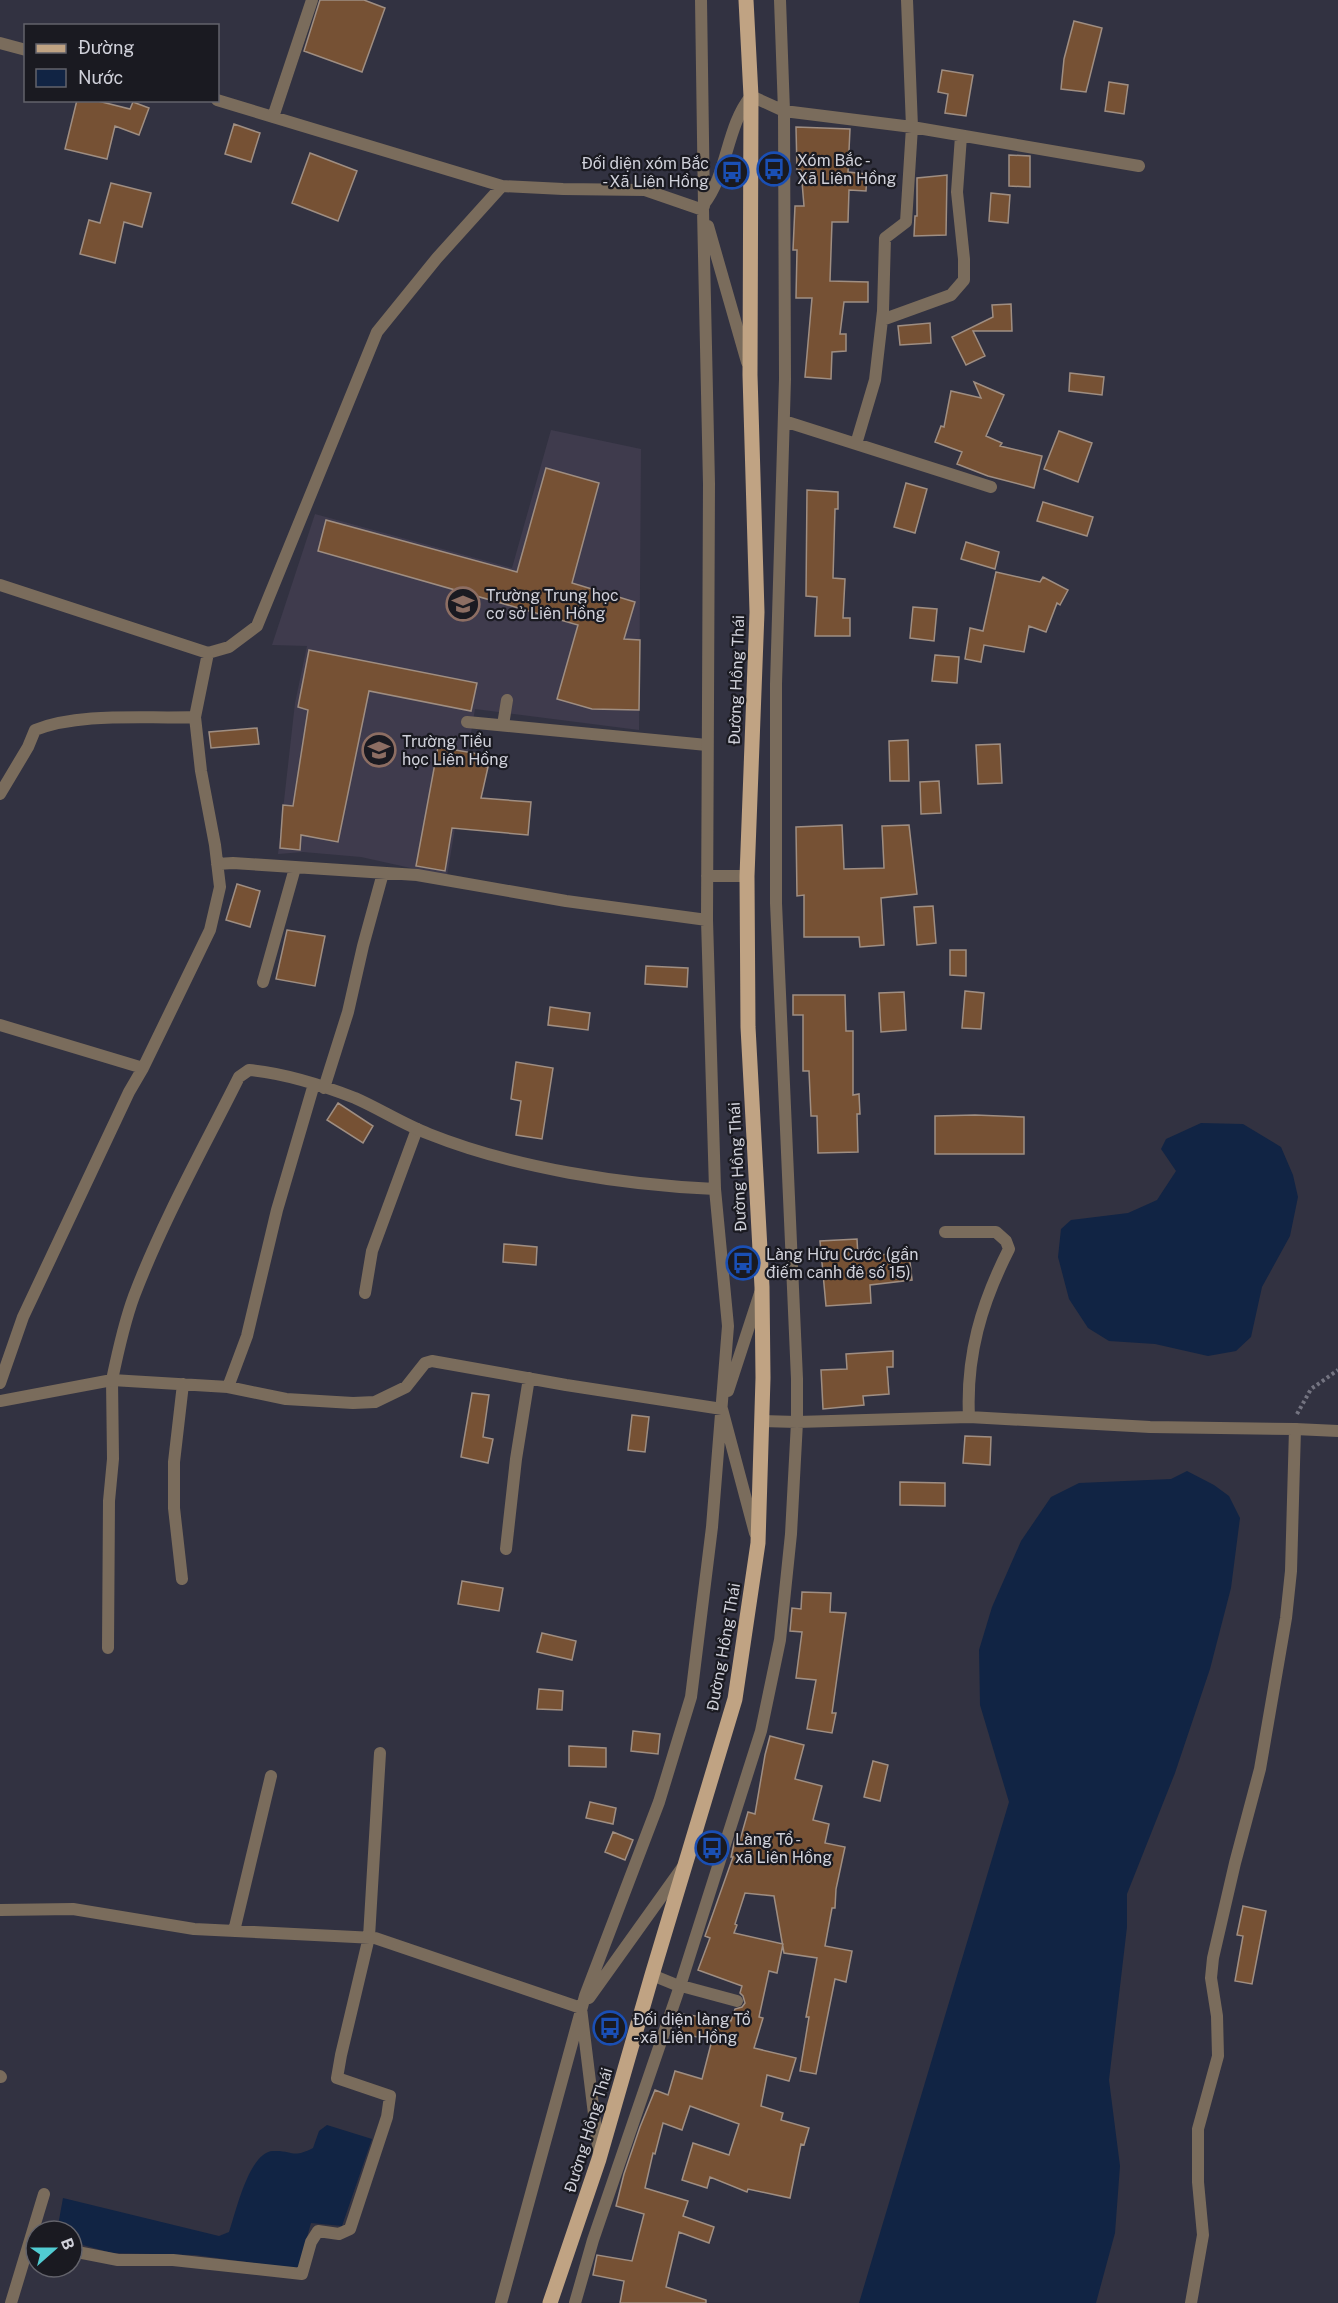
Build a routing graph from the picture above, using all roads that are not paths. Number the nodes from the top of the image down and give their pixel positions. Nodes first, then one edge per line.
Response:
1 (312, 0) edge
2 (701, 0) edge
3 (746, 0) edge
4 (780, 0) edge
5 (907, 0) edge
6 (0, 43) edge
7 (24, 49) edge
8 (751, 96) junction
9 (219, 101) edge
10 (784, 111) junction
11 (273, 117) junction
12 (912, 127) junction
13 (961, 136) junction
14 (1139, 166) dead end
15 (502, 186) junction
16 (704, 207) junction
17 (882, 320) junction
18 (750, 375) junction
19 (784, 421) junction
20 (856, 444) junction
21 (991, 487) dead end
22 (0, 585) edge
23 (208, 653) junction
24 (507, 700) dead end
25 (195, 717) junction
26 (467, 722) dead end
27 (503, 725) junction
28 (707, 745) junction
29 (0, 794) edge
30 (217, 864) junction
31 (295, 868) junction
32 (383, 873) junction
33 (707, 876) junction
34 (747, 876) junction
35 (707, 920) junction
36 (263, 982) dead end
37 (0, 1025) edge
38 (143, 1068) junction
39 (319, 1086) junction
40 (417, 1129) junction
41 (714, 1189) junction
42 (945, 1232) dead end
43 (762, 1287) junction
44 (365, 1293) dead end
45 (529, 1378) junction
46 (112, 1380) junction
47 (0, 1383) edge
48 (183, 1384) junction
49 (228, 1387) junction
50 (0, 1401) edge
51 (722, 1409) junction
52 (969, 1417) junction
53 (762, 1420) junction
54 (797, 1422) junction
55 (1295, 1430) junction
56 (1338, 1431) edge
57 (758, 1543) junction
58 (506, 1549) dead end
59 (182, 1579) dead end
60 (108, 1648) dead end
61 (381, 1753) dead end
62 (271, 1776) dead end
63 (688, 1859) junction
64 (0, 1910) edge
65 (234, 1931) junction
66 (369, 1937) junction
67 (667, 1982) junction
68 (737, 2001) dead end
69 (581, 2008) junction
70 (599, 2159) junction
71 (44, 2194) dead end
72 (38, 2219) edge
73 (84, 2253) edge
74 (24, 2267) edge
75 (11, 2303) edge
76 (501, 2303) edge
77 (550, 2303) edge
78 (575, 2303) edge
79 (1191, 2303) edge

1 - 11 street
2 - 16 street
3 - 8 main road, Đường Hồng Thái
4 - 10 street
5 - 12 street
6 - 7 street
8 - 10 street
8 - 16 street
8 - 18 main road, Đường Hồng Thái
9 - 11 street
10 - 12 street
10 - 19 street
11 - 15 street
12 - 13 street
12 - 17 street
13 - 14 street
13 - 17 street
15 - 16 street
15 - 23 street
16 - 18 street
16 - 28 street
17 - 20 street
18 - 34 main road, Đường Hồng Thái
19 - 20 street
19 - 54 street
20 - 21 street
22 - 23 street
23 - 25 street
24 - 27 street
25 - 29 street
25 - 30 street
26 - 27 street
27 - 28 street
28 - 33 street
30 - 31 street
30 - 38 street
31 - 32 street
31 - 36 street
32 - 35 street
32 - 39 street
33 - 34 street
33 - 35 street
34 - 43 main road, Đường Hồng Thái
35 - 41 street
37 - 38 street
38 - 47 street
39 - 40 street
39 - 46 street
39 - 49 street
40 - 41 street
40 - 44 street
41 - 51 street
42 - 52 street
43 - 51 street
43 - 53 main road, Đường Hồng Thái
45 - 49 street
45 - 51 street
45 - 58 street
46 - 48 street
46 - 50 street
46 - 60 street
48 - 49 street
48 - 59 street
51 - 57 street
51 - 69 street
52 - 54 street
52 - 55 street
53 - 54 street
53 - 57 main road, Đường Hồng Thái
54 - 67 street
55 - 56 street
55 - 79 street
57 - 63 main road, Đường Hồng Thái
61 - 66 street
62 - 65 street
63 - 67 main road, Đường Hồng Thái
63 - 69 street
64 - 65 street
65 - 66 street
66 - 69 street
66 - 73 street
67 - 68 street
67 - 70 main road, Đường Hồng Thái
67 - 78 street
69 - 70 street
69 - 76 street
70 - 77 main road, Đường Hồng Thái
71 - 72 street
74 - 75 street

